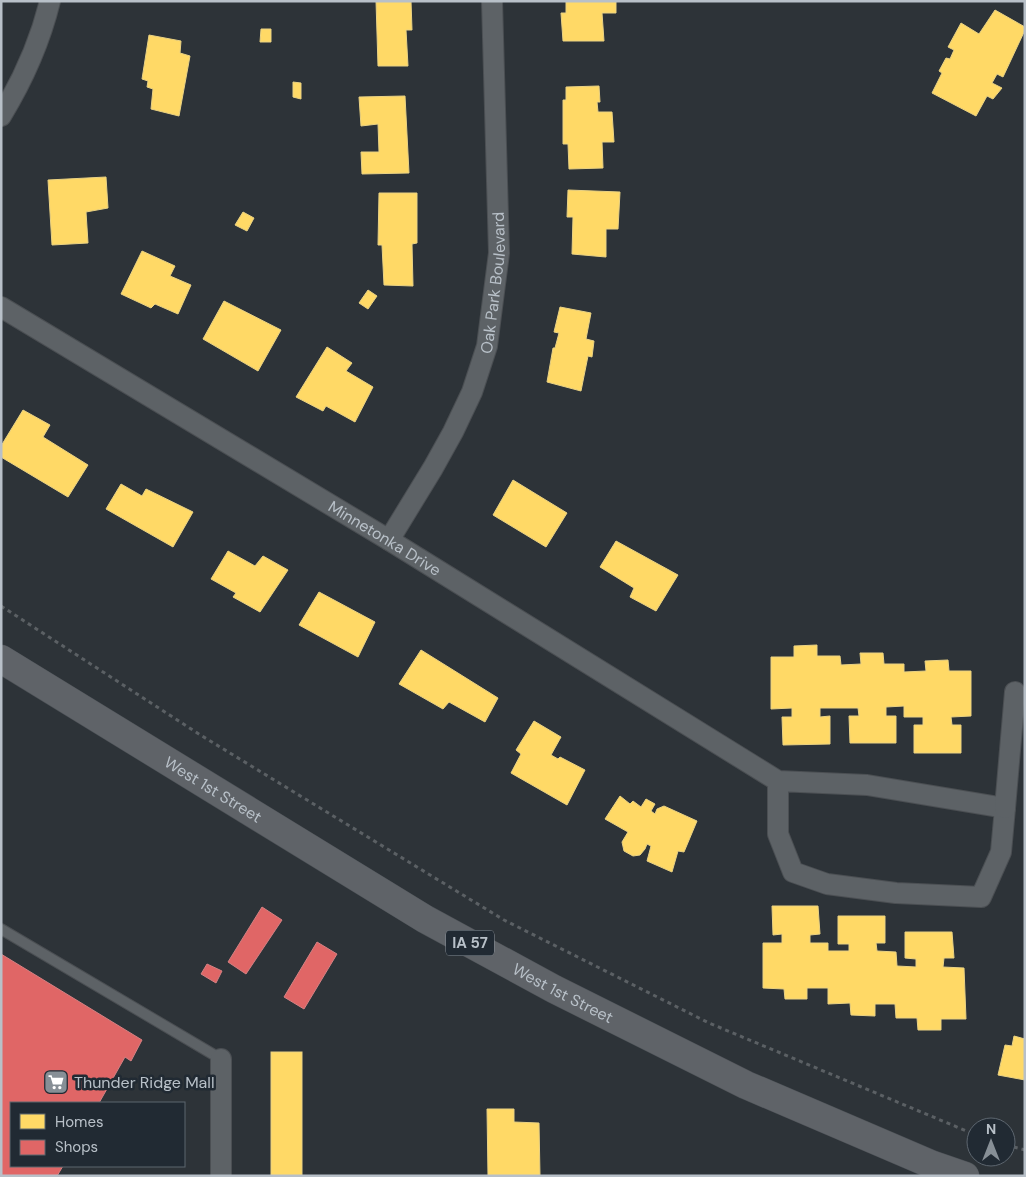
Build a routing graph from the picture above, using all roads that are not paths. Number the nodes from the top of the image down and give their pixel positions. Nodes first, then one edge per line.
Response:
1 (50, 1) edge
2 (492, 1) edge
3 (1, 116) edge
4 (1, 306) edge
5 (389, 540) junction
6 (1, 659) edge
7 (1015, 692) dead end
8 (771, 777) junction
9 (1005, 808) junction
10 (1, 929) edge
11 (221, 1060) joint
12 (221, 1176) edge
13 (965, 1176) edge

1 - 3 street
2 - 5 street, Oak Park Boulevard
4 - 5 street, Minnetonka Drive
5 - 8 street, Minnetonka Drive
6 - 13 main road, West 1st Street / IA 57
7 - 9 street
8 - 9 street
8 - 9 street
10 - 11 lane
11 - 12 street

